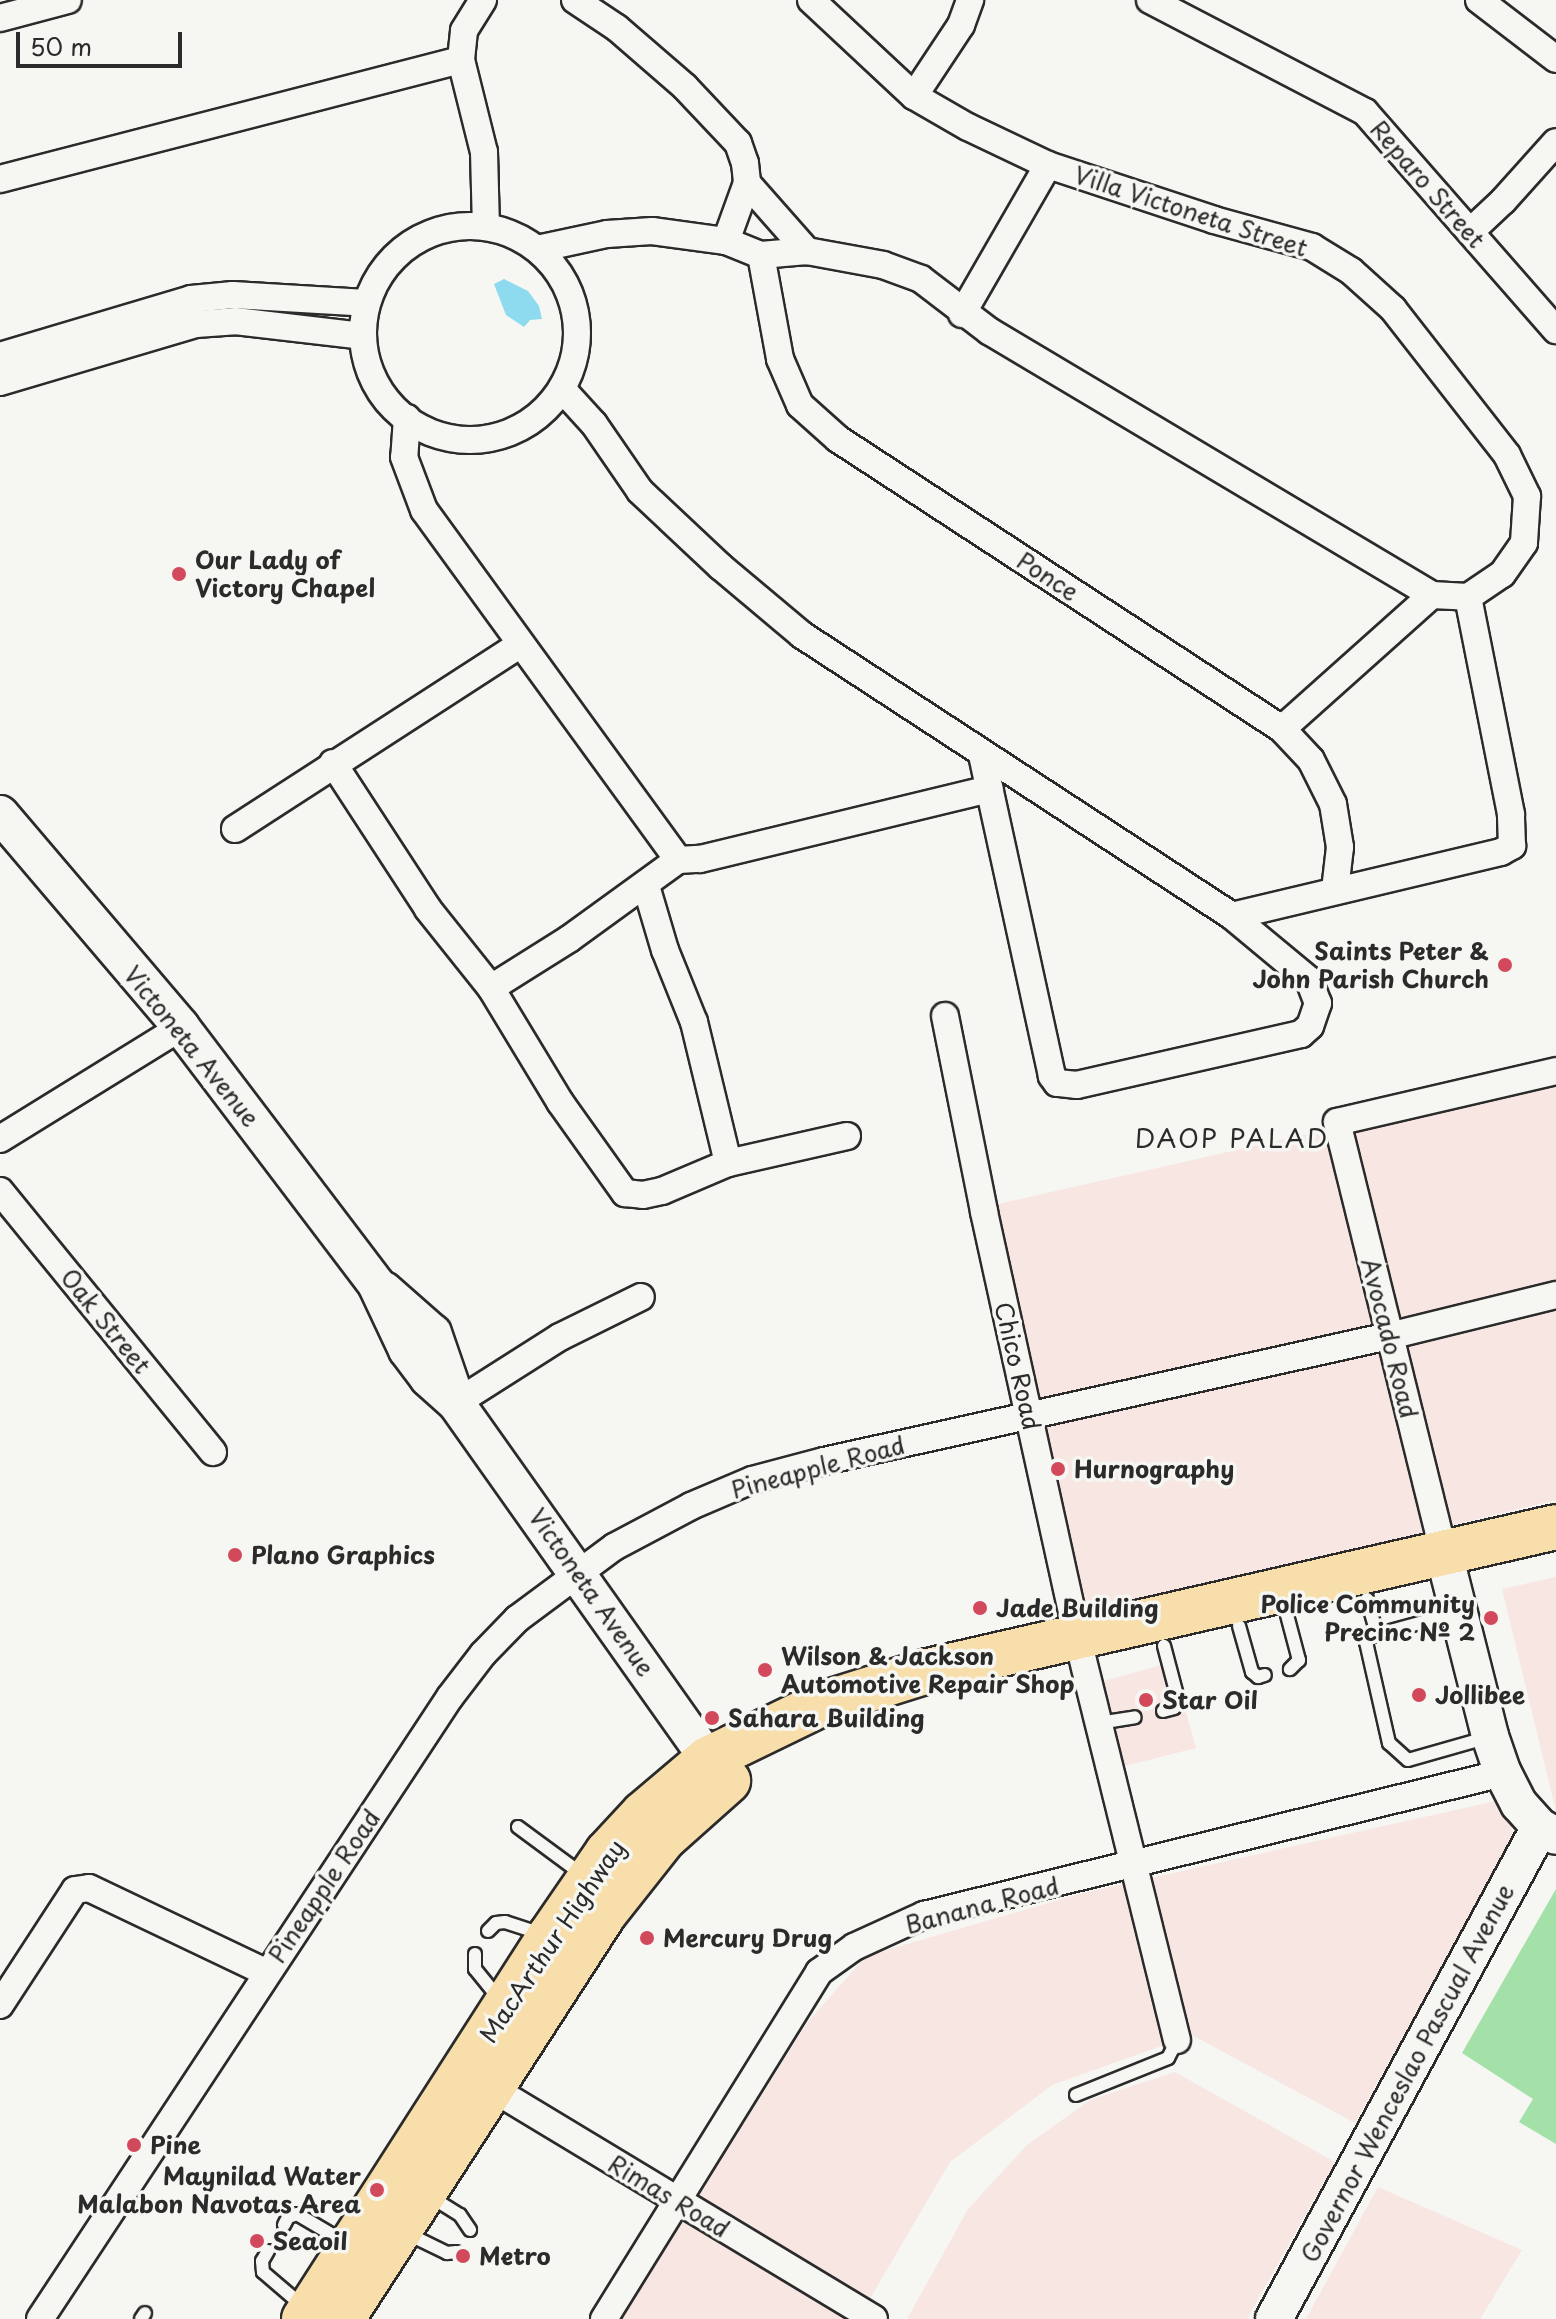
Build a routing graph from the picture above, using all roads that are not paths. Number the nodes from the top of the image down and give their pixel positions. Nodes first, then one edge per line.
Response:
1 (68, 0) edge
2 (483, 0) edge
3 (575, 0) edge
4 (811, 0) edge
5 (970, 0) edge
6 (1150, 0) edge
7 (1479, 0) edge
8 (0, 18) edge
9 (1556, 59) edge
10 (461, 60) junction
11 (914, 96) junction
12 (1556, 142) edge
13 (1048, 165) junction
14 (0, 179) edge
15 (747, 183) junction
16 (486, 226) junction
17 (1471, 231) junction
18 (726, 241) junction
19 (537, 249) junction
20 (807, 251) junction
21 (761, 255) junction
22 (366, 303) junction
23 (962, 314) junction
24 (1556, 330) edge
25 (125, 331) junction
26 (362, 336) junction
27 (0, 356) edge
28 (0, 382) edge
29 (562, 389) junction
30 (407, 418) junction
31 (1432, 595) junction
32 (1468, 597) junction
33 (519, 645) junction
34 (1282, 729) junction
35 (982, 755) junction
36 (333, 763) junction
37 (990, 789) junction
38 (0, 814) edge
39 (235, 829) dead end
40 (678, 860) junction
41 (646, 886) junction
42 (1335, 890) junction
43 (1232, 916) junction
44 (491, 988) junction
45 (945, 1016) dead end
46 (181, 1027) junction
47 (1556, 1071) edge
48 (847, 1136) dead end
49 (0, 1139) edge
50 (728, 1163) junction
51 (0, 1191) edge
52 (1556, 1295) edge
53 (641, 1297) dead end
54 (1389, 1336) junction
55 (456, 1403) junction
56 (1029, 1416) junction
57 (213, 1452) dead end
58 (1556, 1527) edge
59 (1556, 1553) edge
60 (578, 1572) junction
61 (1451, 1582) junction
62 (1287, 1615) junction
63 (1372, 1616) junction
64 (1239, 1626) junction
65 (1164, 1646) junction
66 (1081, 1651) junction
67 (1290, 1669) dead end
68 (1265, 1675) dead end
69 (1163, 1711) dead end
70 (1135, 1717) dead end
71 (1099, 1723) junction
72 (1490, 1736) junction
73 (717, 1771) junction
74 (1503, 1773) junction
75 (518, 1827) dead end
76 (1548, 1832) edge
77 (1134, 1866) junction
78 (588, 1879) junction
79 (488, 1931) dead end
80 (550, 1936) junction
81 (475, 1954) dead end
82 (267, 1973) junction
83 (0, 2005) edge
84 (505, 2006) junction
85 (1177, 2040) joint
86 (478, 2080) junction
87 (1076, 2095) dead end
88 (424, 2192) junction
89 (677, 2200) junction
90 (284, 2225) dead end
91 (399, 2229) junction
92 (470, 2230) dead end
93 (352, 2247) junction
94 (268, 2251) dead end
95 (456, 2252) dead end
96 (318, 2317) edge
97 (40, 2319) edge
98 (604, 2319) edge
99 (874, 2319) edge
100 (1274, 2319) edge

1 - 8 street
2 - 10 street
3 - 15 street
4 - 11 street, Villa Victoneta Street
5 - 11 street
6 - 17 street, Reparo Street
7 - 9 street
10 - 14 street
10 - 16 street
11 - 13 street, Villa Victoneta Street
12 - 17 street
13 - 23 street
13 - 32 street, Villa Victoneta Street
15 - 18 street
15 - 20 street
16 - 19 street
16 - 22 street
17 - 24 street, Reparo Street
18 - 19 street
18 - 21 street
19 - 29 street
20 - 21 street
20 - 23 street
21 - 34 street, Ponce
22 - 25 street
22 - 26 street
23 - 31 street
25 - 26 street
25 - 27 street
25 - 28 street
26 - 30 street
29 - 30 street
29 - 35 street
30 - 33 street
31 - 32 street
31 - 34 street
32 - 42 street
33 - 36 street
33 - 40 street
34 - 42 street, Ponce
35 - 37 street
35 - 43 street
36 - 39 street
36 - 44 street
37 - 40 street
37 - 43 street
38 - 46 main road, Victoneta Avenue
40 - 41 street
41 - 44 street
41 - 50 street
42 - 43 street
44 - 50 street
45 - 56 street, Chico Road
46 - 49 street
46 - 55 main road, Victoneta Avenue
47 - 54 street, Avocado Road
48 - 50 street
51 - 57 street, Oak Street
52 - 54 street, Pineapple Road
53 - 55 street
54 - 56 street, Pineapple Road
54 - 61 street, Avocado Road
55 - 60 main road, Victoneta Avenue
56 - 60 street, Pineapple Road
56 - 66 street, Chico Road
58 - 61 highway, MacArthur Highway
59 - 61 highway, MacArthur Highway
60 - 73 main road, Victoneta Avenue
60 - 82 street, Pineapple Road
61 - 63 highway, MacArthur Highway
61 - 66 highway, MacArthur Highway
61 - 72 main road
62 - 63 highway, MacArthur Highway
62 - 64 highway, MacArthur Highway
62 - 67 lane
63 - 72 lane
64 - 65 highway, MacArthur Highway
64 - 68 lane
65 - 66 highway, MacArthur Highway
65 - 69 lane
66 - 71 street, Chico Road
66 - 73 highway, MacArthur Highway
70 - 71 lane
71 - 77 street, Chico Road
72 - 74 main road
73 - 78 highway, MacArthur Highway
73 - 86 highway, MacArthur Highway
74 - 76 main road
74 - 77 street, Banana Road
75 - 78 lane
76 - 100 main road, Governor Wenceslao Pascual Avenue
77 - 85 street, Chico Road
77 - 89 street, Banana Road
78 - 80 highway, MacArthur Highway
79 - 80 lane
80 - 84 highway, MacArthur Highway
81 - 84 lane
82 - 83 street
82 - 97 street, Pineapple Road
84 - 86 highway, MacArthur Highway
85 - 87 lane
86 - 88 highway, MacArthur Highway
86 - 89 street, Rimas Road
86 - 93 highway, MacArthur Highway
88 - 91 highway, MacArthur Highway
88 - 92 lane
89 - 98 street, Banana Road
89 - 99 street, Rimas Road
90 - 93 lane
91 - 95 lane
91 - 96 highway, MacArthur Highway
93 - 96 highway, MacArthur Highway
94 - 96 lane

